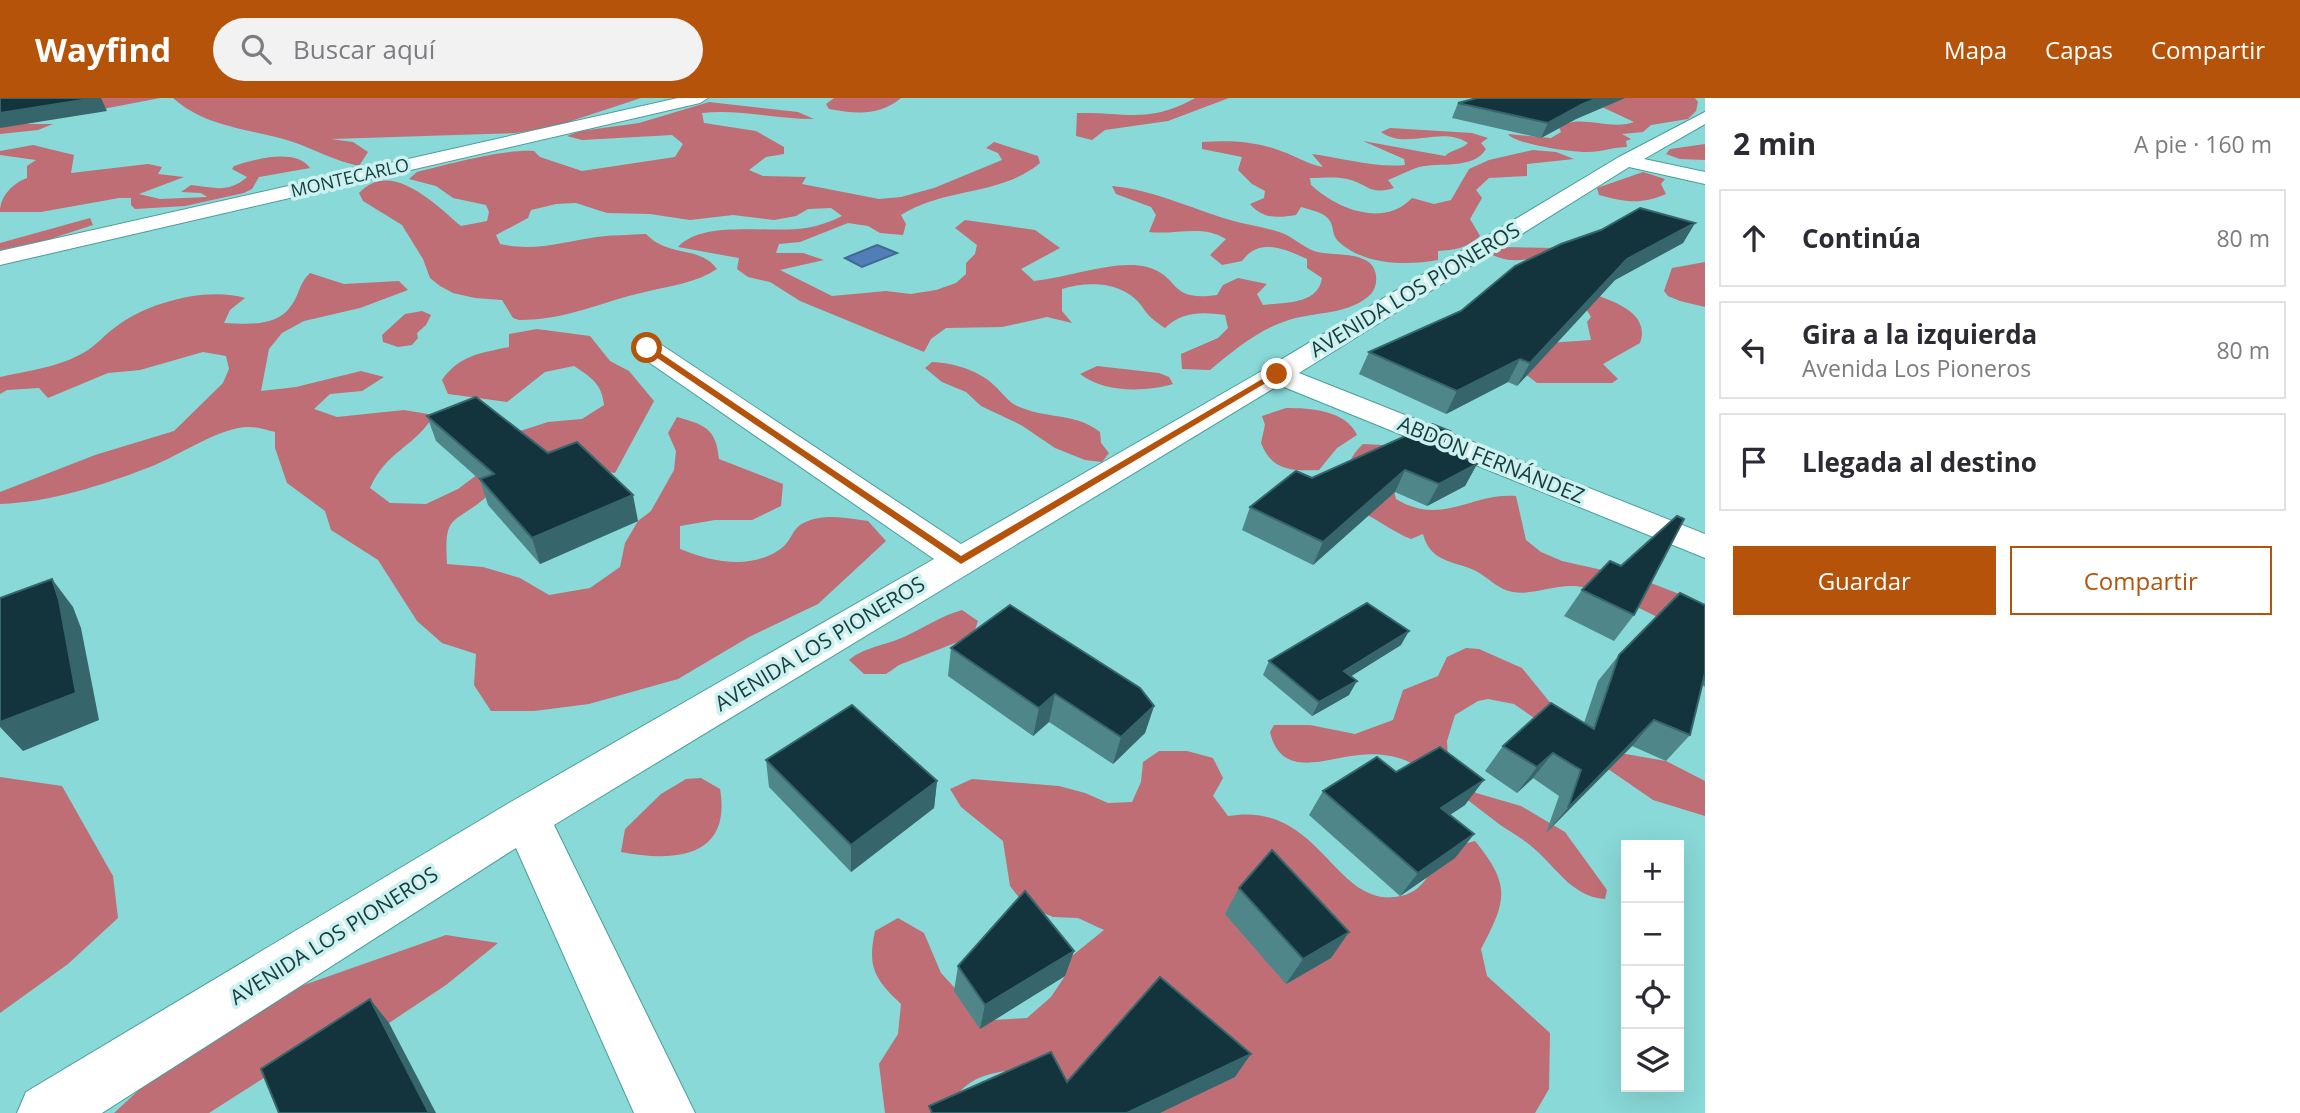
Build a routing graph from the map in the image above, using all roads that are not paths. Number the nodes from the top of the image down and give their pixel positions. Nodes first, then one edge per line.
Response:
1 (700, 98) edge
2 (1705, 117) edge
3 (1626, 161) junction
4 (1705, 178) edge
5 (0, 258) edge
6 (647, 348) dead end
7 (1277, 374) junction
8 (1705, 547) edge
9 (961, 561) junction
10 (526, 817) junction
11 (47, 1113) edge
12 (665, 1113) edge

1 - 5 street, MONTECARLO
2 - 3 street, AVENIDA LOS PIONEROS
3 - 4 street
3 - 7 street, AVENIDA LOS PIONEROS
6 - 9 street
7 - 8 street, ABDON FERNÁNDEZ
7 - 9 street, AVENIDA LOS PIONEROS
9 - 10 street, AVENIDA LOS PIONEROS
10 - 11 street, AVENIDA LOS PIONEROS
10 - 12 street

